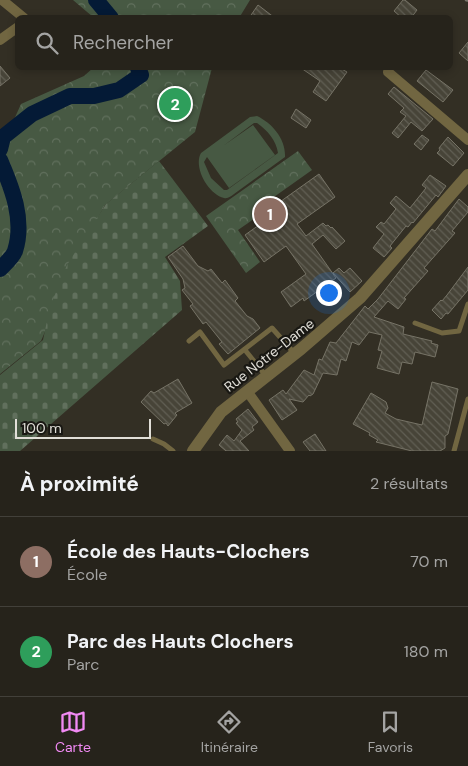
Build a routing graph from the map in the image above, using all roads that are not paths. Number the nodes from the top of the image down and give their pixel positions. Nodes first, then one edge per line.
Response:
1 (2, 0) edge
2 (20, 15) edge
3 (15, 29) edge
4 (0, 40) edge
5 (388, 72) dead end
6 (468, 140) edge
7 (466, 180) edge
8 (468, 304) edge
9 (415, 323) dead end
10 (188, 341) dead end
11 (245, 350) junction
12 (295, 354) junction
13 (266, 376) junction
14 (247, 391) junction
15 (468, 399) edge
16 (153, 439) dead end
17 (173, 451) edge
18 (194, 451) edge
19 (290, 451) edge
20 (454, 451) edge

1 - 2 street
3 - 4 street
5 - 6 street
7 - 12 street, Rue Notre-Dame
8 - 9 lane
10 - 11 lane
11 - 12 lane
11 - 13 lane
12 - 13 street, Rue Notre-Dame
13 - 14 street, Rue Notre-Dame
14 - 18 street, Rue Notre-Dame
14 - 19 street
15 - 20 lane
16 - 17 lane

